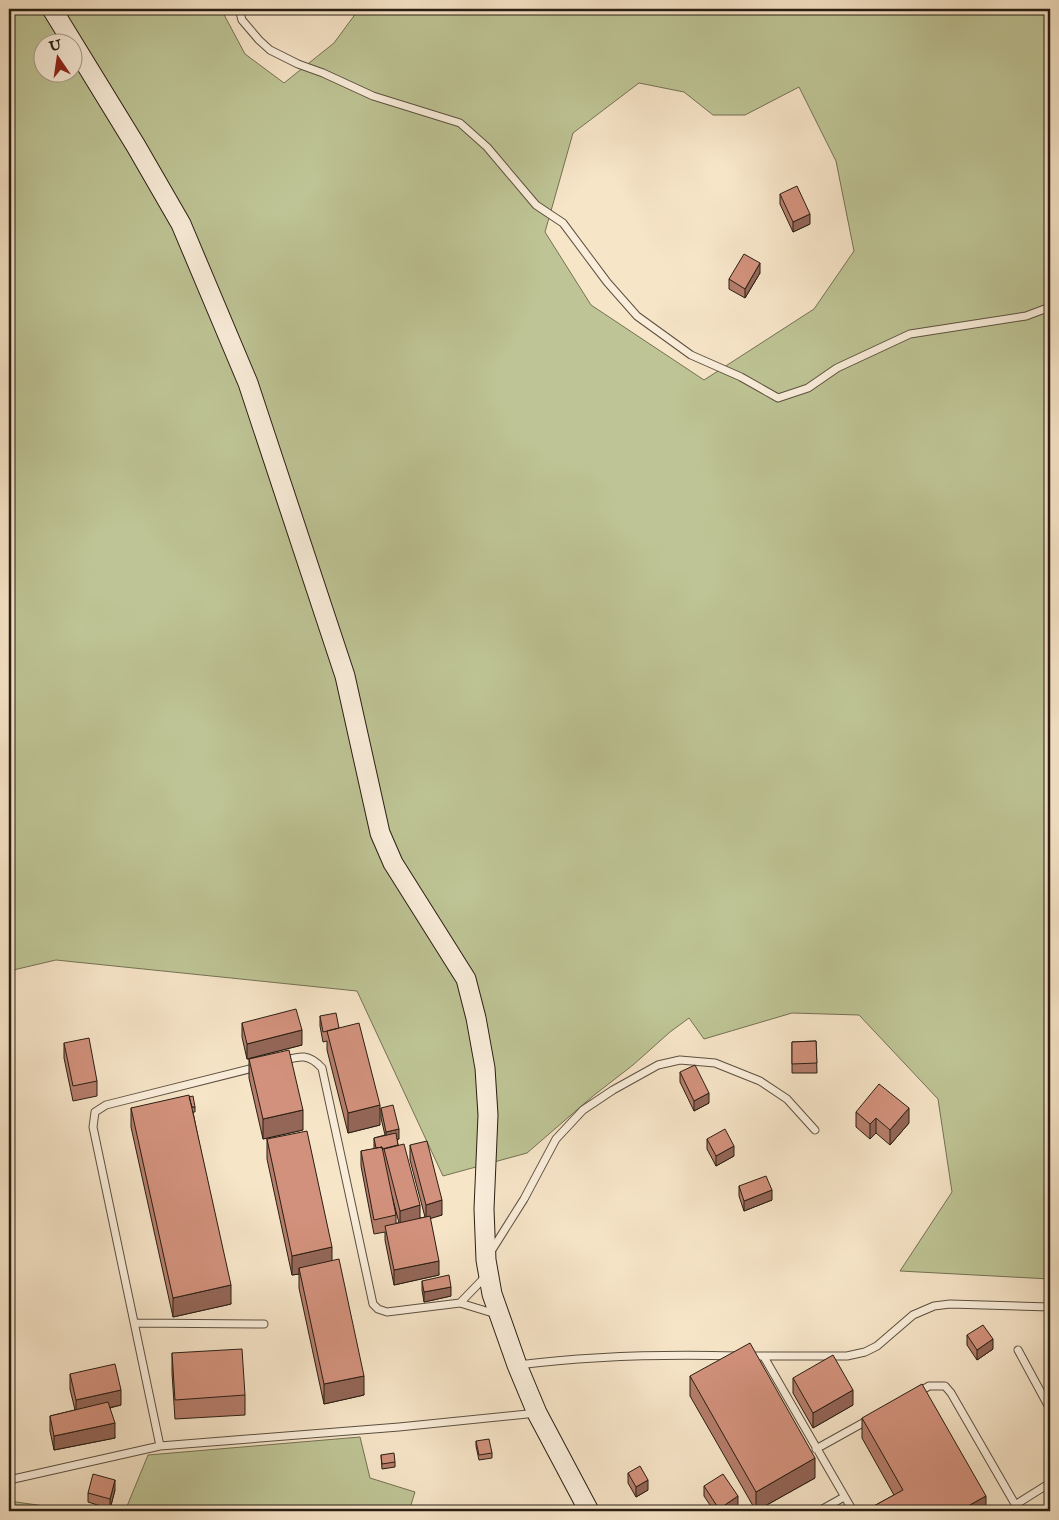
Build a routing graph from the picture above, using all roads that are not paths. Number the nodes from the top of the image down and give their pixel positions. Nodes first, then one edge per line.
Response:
1 (52, 9) edge
2 (239, 9) edge
3 (1050, 306) edge
4 (271, 1064) edge
5 (261, 1066) edge
6 (815, 1130) dead end
7 (487, 1267) junction
8 (460, 1303) junction
9 (1050, 1307) edge
10 (500, 1315) junction
11 (135, 1324) junction
12 (264, 1324) dead end
13 (1018, 1350) dead end
14 (764, 1357) junction
15 (517, 1365) junction
16 (912, 1396) edge
17 (1050, 1409) edge
18 (537, 1413) junction
19 (877, 1415) edge
20 (160, 1446) junction
21 (816, 1449) junction
22 (9, 1480) edge
23 (1050, 1483) edge
24 (844, 1497) junction
25 (1017, 1508) edge
26 (589, 1511) edge
27 (820, 1511) edge
28 (853, 1511) edge

1 - 7 main road
2 - 3 lane
4 - 8 lane
5 - 11 lane
6 - 7 lane
7 - 8 lane
7 - 10 main road
8 - 10 lane
9 - 14 lane
10 - 15 main road
11 - 12 lane
11 - 20 lane
13 - 17 lane
14 - 15 lane
14 - 21 lane
15 - 18 main road
16 - 25 lane
18 - 20 lane
18 - 26 main road
19 - 21 lane
20 - 22 lane
21 - 24 lane
23 - 25 lane
24 - 27 lane
24 - 28 lane

